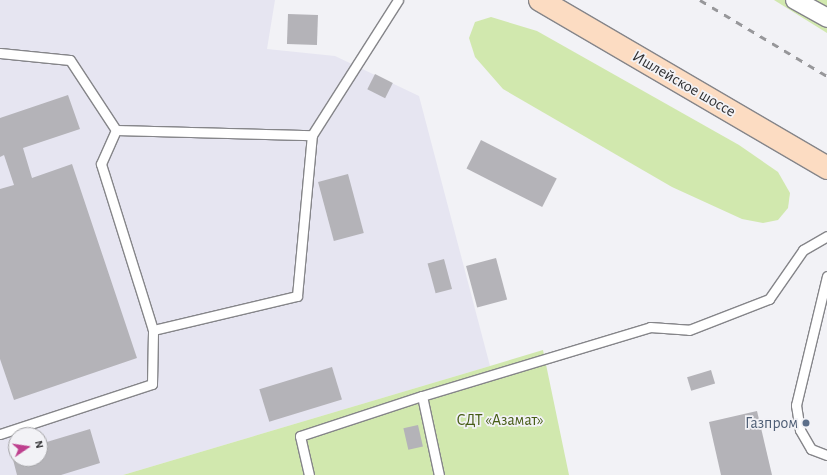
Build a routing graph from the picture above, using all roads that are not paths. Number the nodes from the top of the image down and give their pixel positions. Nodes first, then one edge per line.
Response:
1 (398, 0) edge
2 (540, 0) edge
3 (795, 0) edge
4 (827, 18) edge
5 (0, 53) edge
6 (116, 130) junction
7 (312, 135) junction
8 (827, 168) edge
9 (827, 236) edge
10 (827, 276) edge
11 (153, 330) junction
12 (422, 396) junction
13 (0, 434) edge
14 (827, 455) edge
15 (308, 475) edge
16 (439, 475) edge

1 - 7 lane
2 - 8 main road, Ишлейское шоссе
3 - 4 street
5 - 6 lane
6 - 7 lane
6 - 11 lane
7 - 11 lane
9 - 12 lane
10 - 14 lane
11 - 13 lane
12 - 15 lane
12 - 16 lane

